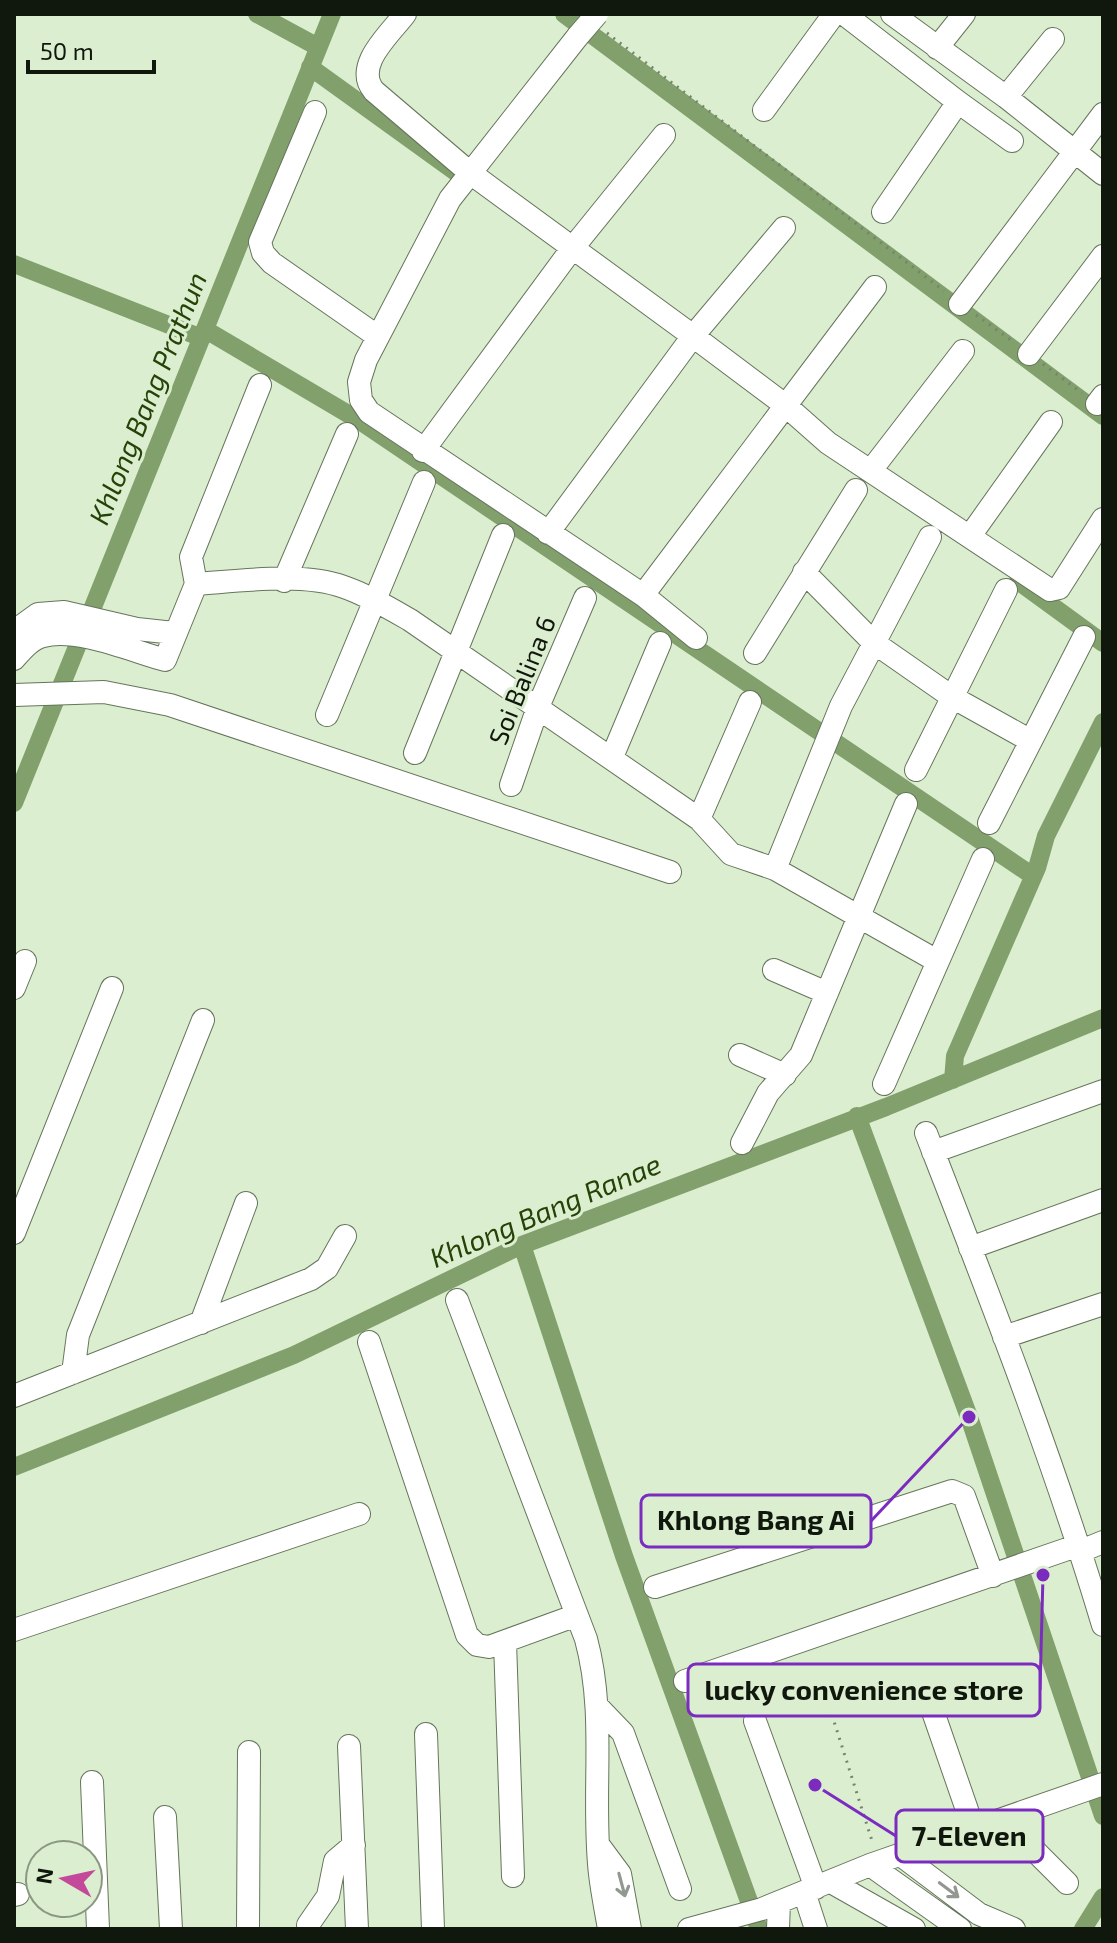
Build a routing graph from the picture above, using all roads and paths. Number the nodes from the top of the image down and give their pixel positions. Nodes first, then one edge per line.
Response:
1 (405, 14) edge
2 (834, 14) edge
3 (844, 14) edge
4 (892, 14) edge
5 (964, 14) edge
6 (598, 21) edge
7 (1053, 39) dead end
8 (937, 48) junction
9 (1006, 97) junction
10 (958, 102) junction
11 (764, 110) dead end
12 (315, 112) dead end
13 (1103, 114) edge
14 (664, 135) dead end
15 (1012, 141) dead end
16 (1076, 151) junction
17 (469, 172) junction
18 (1103, 174) edge
19 (883, 212) dead end
20 (784, 228) dead end
21 (571, 250) junction
22 (1103, 256) edge
23 (875, 287) dead end
24 (960, 304) junction
25 (377, 336) junction
26 (693, 336) junction
27 (963, 351) dead end
28 (1029, 354) junction
29 (260, 385) dead end
30 (1100, 400) edge
31 (785, 405) junction
32 (1051, 422) dead end
33 (347, 434) dead end
34 (423, 451) junction
35 (872, 469) junction
36 (424, 482) dead end
37 (856, 490) dead end
38 (1103, 519) edge
39 (548, 533) junction
40 (503, 535) dead end
41 (970, 536) junction
42 (930, 537) dead end
43 (804, 572) junction
44 (284, 581) junction
45 (196, 584) junction
46 (1006, 590) dead end
47 (643, 595) junction
48 (585, 598) dead end
49 (374, 600) junction
50 (109, 631) junction
51 (1084, 637) dead end
52 (696, 638) dead end
53 (14, 642) edge
54 (873, 642) junction
55 (660, 643) dead end
56 (454, 651) junction
57 (755, 653) dead end
58 (14, 659) edge
59 (14, 695) edge
60 (951, 696) junction
61 (750, 702) dead end
62 (538, 707) junction
63 (327, 715) dead end
64 (1031, 741) junction
65 (415, 753) dead end
66 (612, 757) junction
67 (916, 770) dead end
68 (511, 785) dead end
69 (906, 804) dead end
70 (699, 819) junction
71 (989, 823) dead end
72 (983, 859) dead end
73 (775, 869) junction
74 (670, 872) dead end
75 (859, 917) junction
76 (25, 961) dead end
77 (937, 961) junction
78 (774, 970) dead end
79 (14, 988) edge
80 (112, 988) dead end
81 (827, 993) junction
82 (203, 1020) dead end
83 (740, 1055) dead end
84 (785, 1075) junction
85 (884, 1084) dead end
86 (1103, 1091) edge
87 (742, 1143) dead end
88 (1103, 1200) edge
89 (246, 1203) dead end
90 (14, 1233) edge
91 (345, 1236) dead end
92 (970, 1248) junction
93 (457, 1300) dead end
94 (1103, 1304) edge
95 (201, 1323) junction
96 (1004, 1337) junction
97 (369, 1342) dead end
98 (73, 1373) junction
99 (14, 1396) edge
100 (359, 1514) dead end
101 (1103, 1542) edge
102 (1080, 1548) junction
103 (1011, 1570) junction
104 (655, 1587) dead end
105 (577, 1615) junction
106 (1103, 1625) edge
107 (14, 1630) edge
108 (505, 1642) junction
109 (685, 1681) dead end
110 (923, 1683) dead end
111 (598, 1707) junction
112 (832, 1715) dead end
113 (755, 1721) dead end
114 (426, 1734) dead end
115 (349, 1746) dead end
116 (249, 1752) dead end
117 (92, 1782) dead end
118 (1092, 1788) edge
119 (165, 1817) dead end
120 (1006, 1818) junction
121 (974, 1830) junction
122 (354, 1845) junction
123 (600, 1847) junction
124 (902, 1856) junction
125 (875, 1864) junction
126 (513, 1876) dead end
127 (1067, 1883) dead end
128 (817, 1887) junction
129 (680, 1889) dead end
130 (750, 1915) edge
131 (990, 1924) edge
132 (308, 1925) dead end
133 (98, 1929) edge
134 (171, 1929) edge
135 (248, 1929) edge
136 (357, 1929) edge
137 (433, 1929) edge
138 (609, 1929) edge
139 (630, 1929) edge
140 (689, 1929) edge
141 (778, 1929) edge
142 (816, 1929) edge
143 (914, 1929) edge
144 (960, 1929) edge

1 - 17 street
2 - 11 street
3 - 10 street
4 - 8 street
5 - 8 street
6 - 17 street, bridge
6 - 24 path
7 - 9 street
8 - 9 street
9 - 16 street
10 - 15 street
10 - 19 street
12 - 25 street
13 - 16 street
14 - 21 street
16 - 18 street
16 - 24 street
17 - 21 street
17 - 25 street
20 - 26 street
21 - 26 street
21 - 34 street
22 - 28 street
23 - 31 street
24 - 28 path
25 - 34 street
26 - 31 street
26 - 39 street
27 - 35 street
28 - 30 path
29 - 45 street
31 - 35 street
31 - 47 street
32 - 41 street
33 - 44 street
34 - 39 street
35 - 41 street
36 - 49 street
37 - 43 street
38 - 41 street
39 - 47 street
40 - 56 street
42 - 54 street
43 - 54 street
43 - 57 street
44 - 45 street
44 - 49 street
45 - 50 street
46 - 60 street
47 - 52 street
48 - 62 street, Soi Balina 6
49 - 56 street
49 - 63 street
50 - 53 street
50 - 58 street
51 - 64 street
54 - 60 street
54 - 73 street
55 - 66 street
56 - 62 street
56 - 65 street
59 - 74 street
60 - 64 street
60 - 67 street
61 - 70 street
62 - 66 street
62 - 68 street, Soi Balina 6
64 - 71 street
66 - 70 street
69 - 75 street
70 - 73 street
72 - 77 street
73 - 75 street
75 - 77 street
75 - 81 street
76 - 79 street
77 - 85 street
78 - 81 street
80 - 90 street
81 - 84 street
82 - 98 street
83 - 84 street
84 - 87 street
86 - 92 street
88 - 92 street
89 - 95 street
91 - 95 street
92 - 96 street
93 - 105 street
94 - 96 street
95 - 98 street
96 - 102 street
97 - 108 street
98 - 99 street
100 - 107 street
101 - 102 street
102 - 103 street
102 - 106 street
103 - 104 street
103 - 109 street
105 - 108 street
105 - 111 street
108 - 126 street
110 - 121 street
111 - 123 street
111 - 129 street
112 - 125 path
113 - 128 street
114 - 137 street
115 - 122 street
116 - 135 street
117 - 133 street
118 - 120 street
119 - 134 street
120 - 121 street
120 - 127 street
121 - 124 street
122 - 132 street
122 - 136 street
123 - 138 street
123 -> 139 street
124 - 125 street
124 -> 131 street
125 - 128 street
125 - 144 street
128 - 130 street
128 - 142 street
128 - 143 street
130 - 140 street
130 - 141 street

